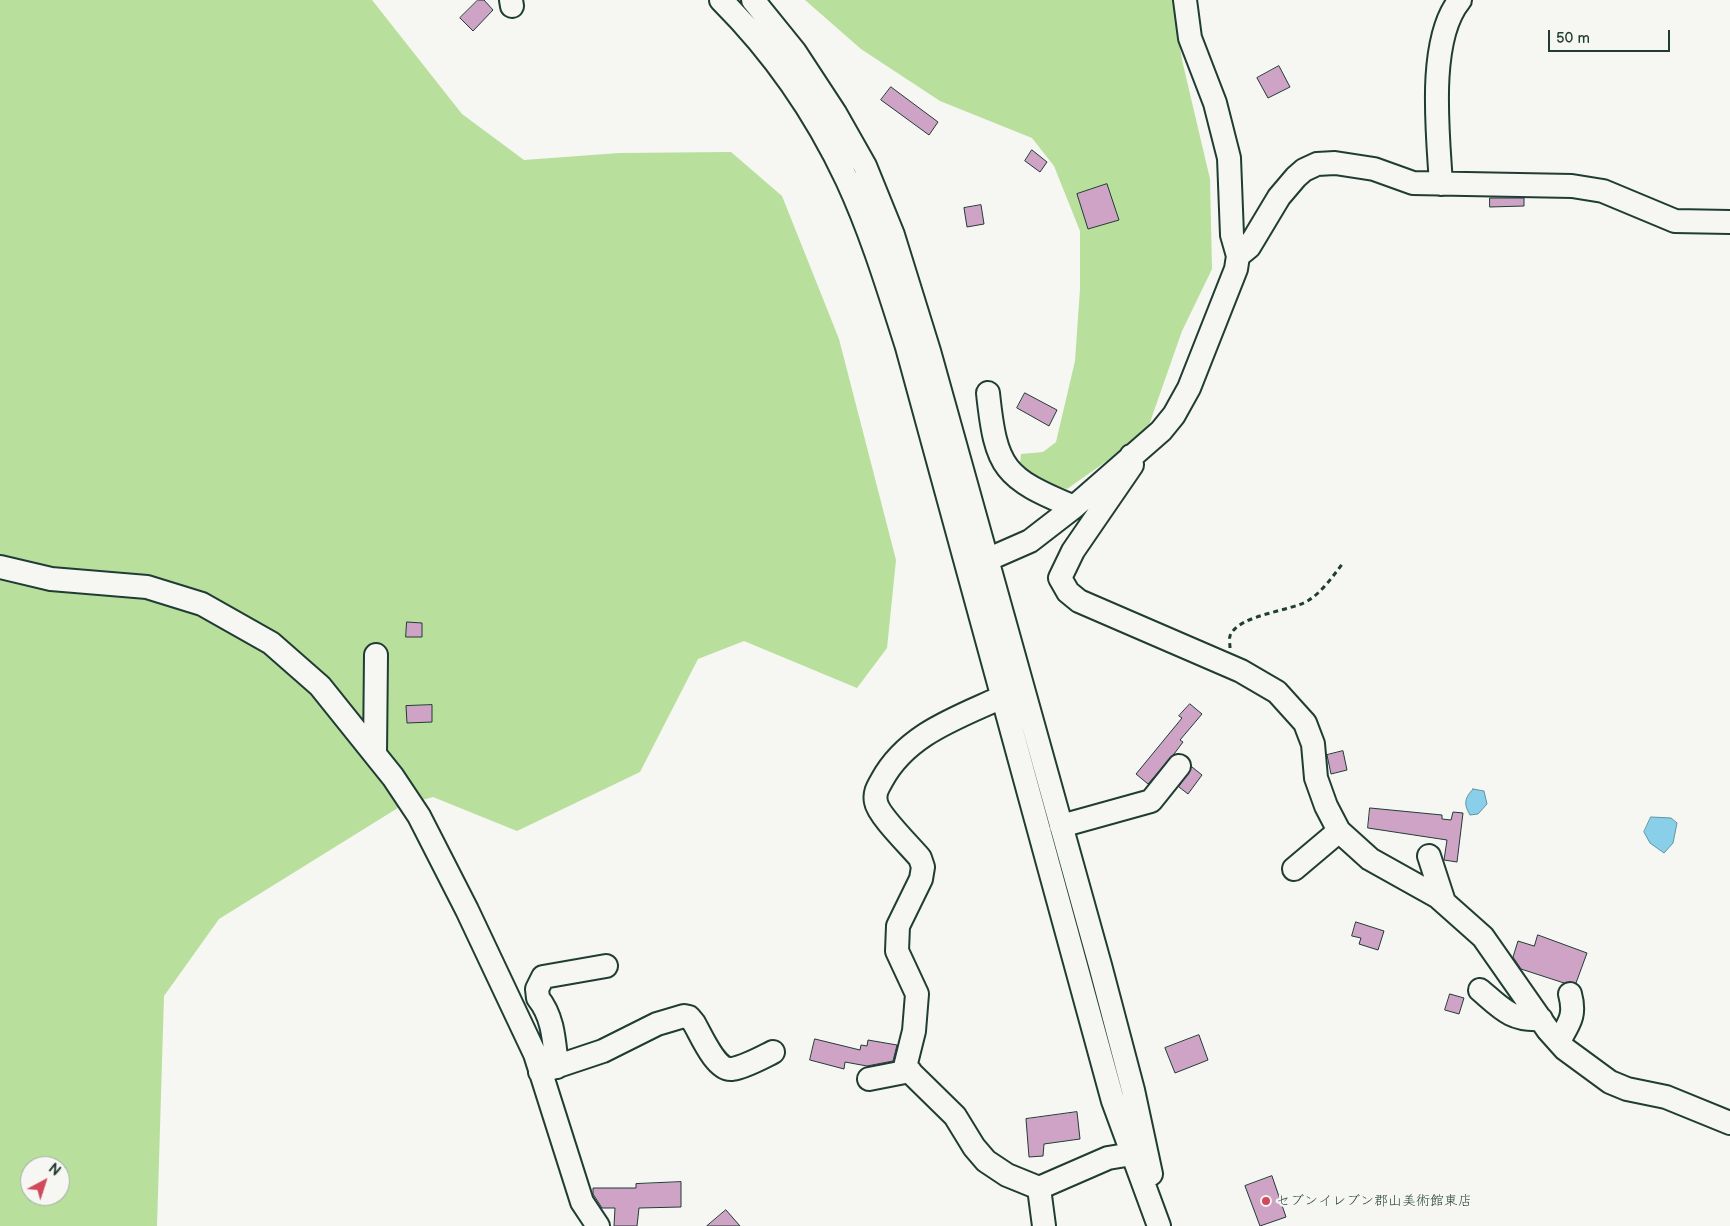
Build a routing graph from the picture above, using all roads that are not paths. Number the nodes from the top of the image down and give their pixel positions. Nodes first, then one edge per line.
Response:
1 (721, 0) edge
2 (753, 0) edge
3 (1185, 0) edge
4 (1460, 0) edge
5 (1441, 184) junction
6 (1730, 222) edge
7 (1238, 256) junction
8 (988, 393) dead end
9 (1131, 456) junction
10 (1074, 507) junction
11 (977, 564) junction
12 (0, 567) edge
13 (376, 654) dead end
14 (1002, 697) junction
15 (375, 754) junction
16 (1179, 766) dead end
17 (1061, 826) junction
18 (1339, 831) junction
19 (1429, 856) dead end
20 (1294, 869) dead end
21 (1444, 902) junction
22 (606, 966) dead end
23 (1480, 990) dead end
24 (1570, 994) dead end
25 (1541, 1019) junction
26 (1559, 1042) junction
27 (773, 1052) dead end
28 (549, 1069) junction
29 (910, 1071) junction
30 (869, 1079) dead end
31 (1730, 1123) edge
32 (1132, 1154) junction
33 (1039, 1188) junction
34 (598, 1226) edge
35 (1044, 1226) edge
36 (1160, 1226) edge

1 - 11 street
2 - 11 street
3 - 7 street
4 - 5 street
5 - 6 street
5 - 7 street
7 - 9 street
8 - 10 street
9 - 10 street
9 - 18 street
10 - 11 street
11 - 14 street
11 - 17 street
12 - 15 street
13 - 15 street
14 - 29 street
14 - 32 street
15 - 28 street
16 - 17 street
17 - 36 street
18 - 20 street
18 - 21 street
19 - 21 street
21 - 25 street
22 - 28 street
23 - 25 street
24 - 26 street
25 - 26 street
26 - 31 street
27 - 28 street
28 - 34 street
29 - 30 street
29 - 33 street
32 - 33 street
32 - 36 street
33 - 35 street

